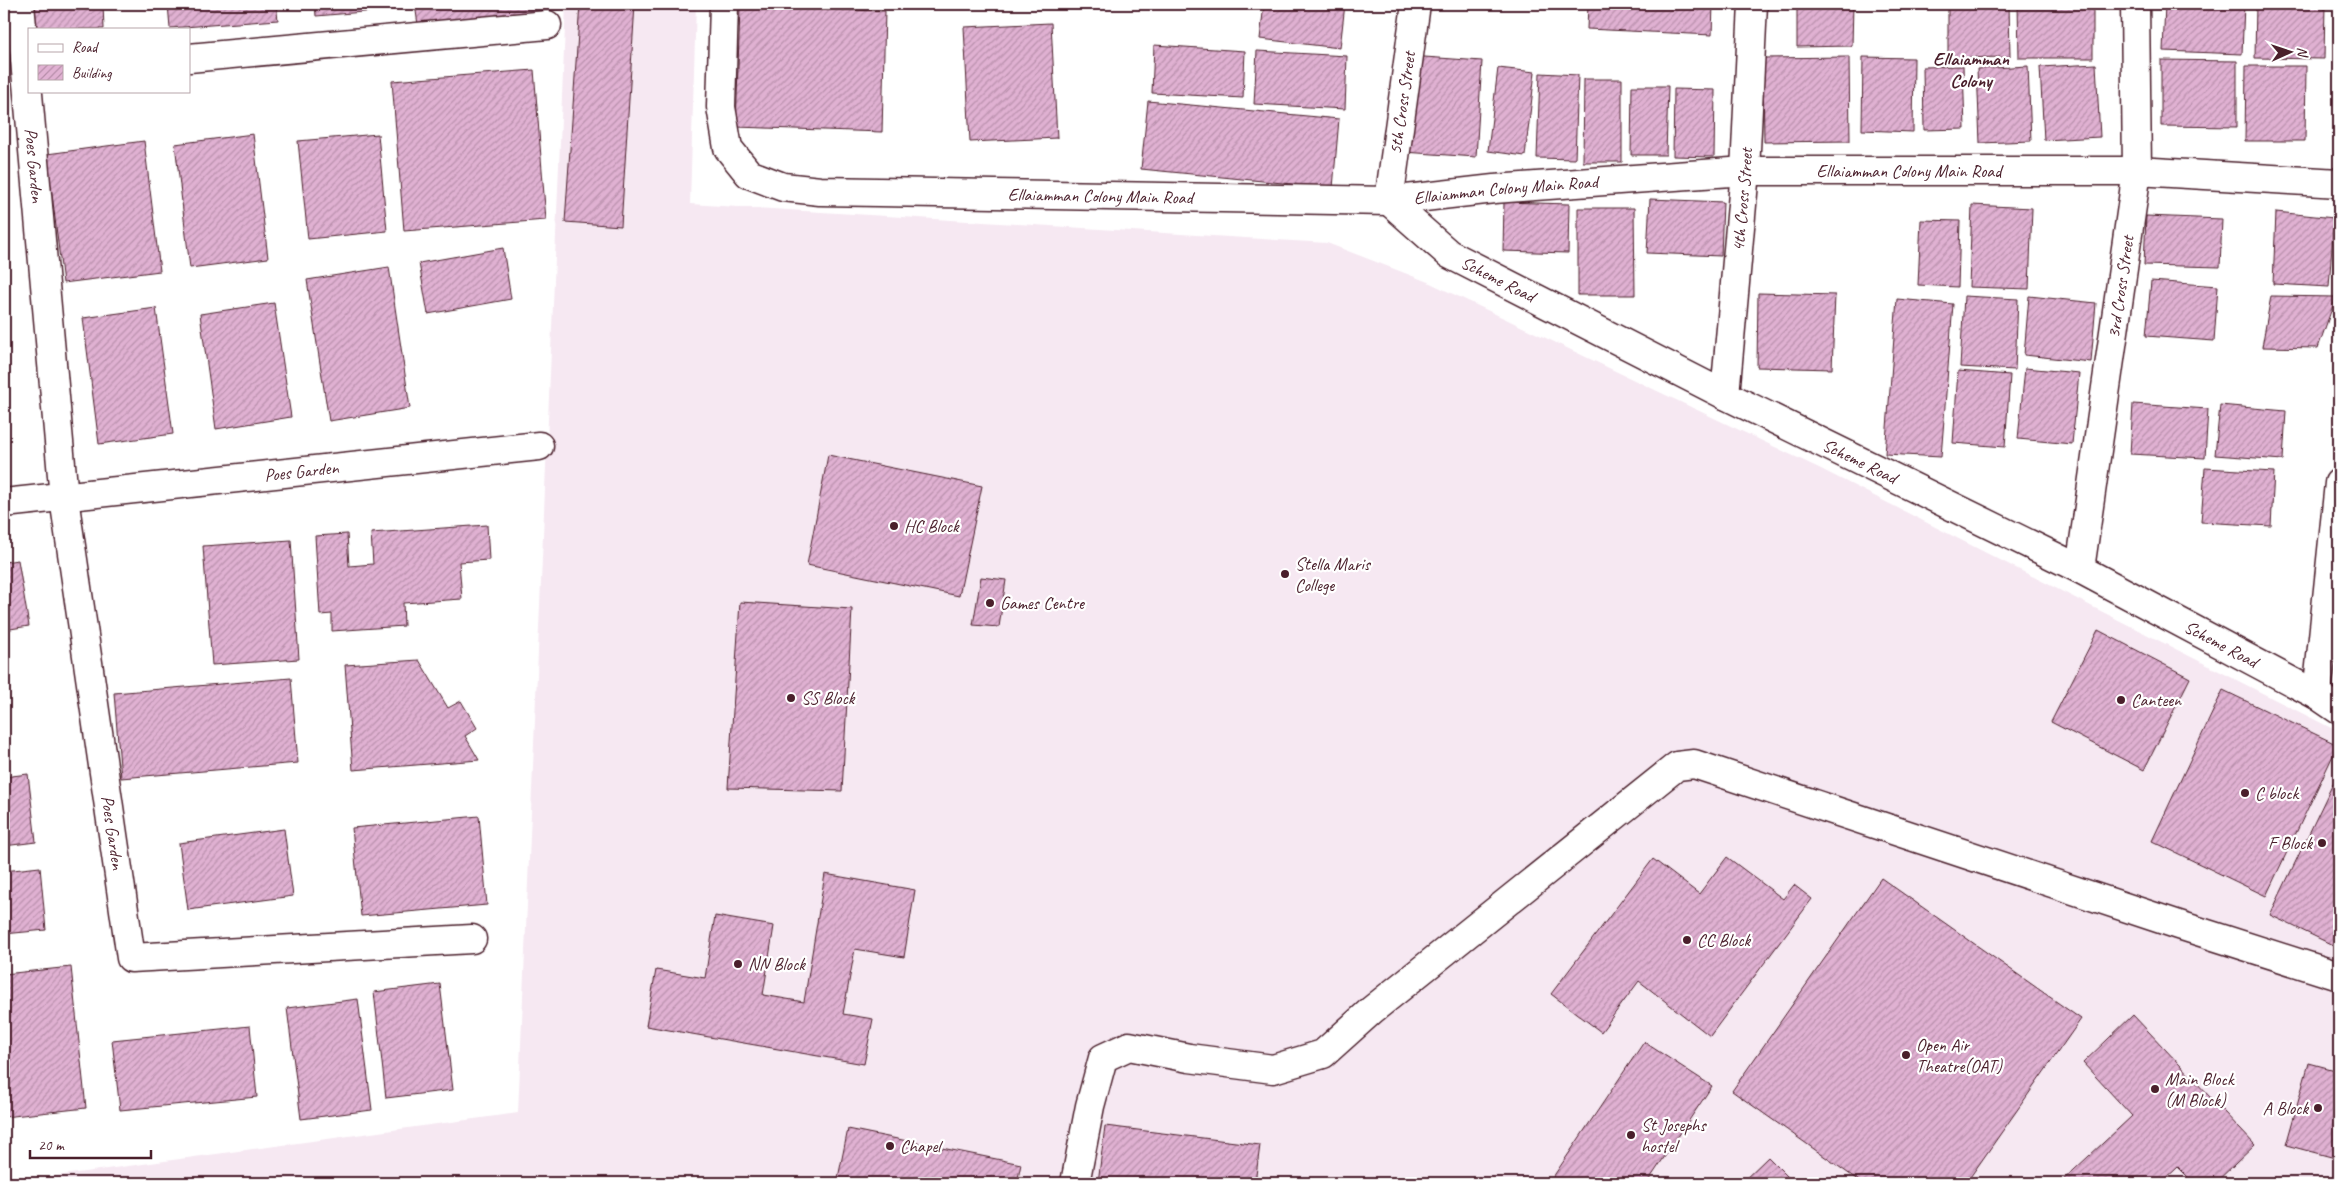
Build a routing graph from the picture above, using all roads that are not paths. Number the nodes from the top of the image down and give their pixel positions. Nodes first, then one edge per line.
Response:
1 (20, 4) edge
2 (724, 4) edge
3 (1416, 4) edge
4 (1753, 4) edge
5 (2135, 4) edge
6 (548, 25) dead end
7 (190, 58) edge
8 (28, 72) edge
9 (30, 92) edge
10 (2137, 171) junction
11 (1745, 172) junction
12 (2339, 183) edge
13 (1388, 201) junction
14 (1725, 395) junction
15 (539, 446) dead end
16 (2339, 483) edge
17 (64, 498) junction
18 (4, 503) edge
19 (2080, 568) junction
20 (2317, 695) junction
21 (2339, 710) edge
22 (472, 939) dead end
23 (2339, 976) edge
24 (1075, 1183) edge

1 - 8 street, Poes Garden
2 - 13 street, Ellaiamman Colony Main Road
3 - 13 street, 5th Cross Street
4 - 11 street, 4th Cross Street
5 - 10 street, 3rd Cross Street
6 - 7 street
9 - 17 street, Poes Garden
10 - 11 street, Ellaiamman Colony Main Road
10 - 12 street, Ellaiamman Colony Main Road
10 - 19 street, 3rd Cross Street
11 - 13 street, Ellaiamman Colony Main Road
11 - 14 street, 4th Cross Street
13 - 14 street, Scheme Road
14 - 19 street, Scheme Road
15 - 17 street, Poes Garden
16 - 20 street
17 - 18 street, Poes Garden
17 - 22 street, Poes Garden
19 - 20 street, Scheme Road
20 - 21 street, Scheme Road
23 - 24 street

